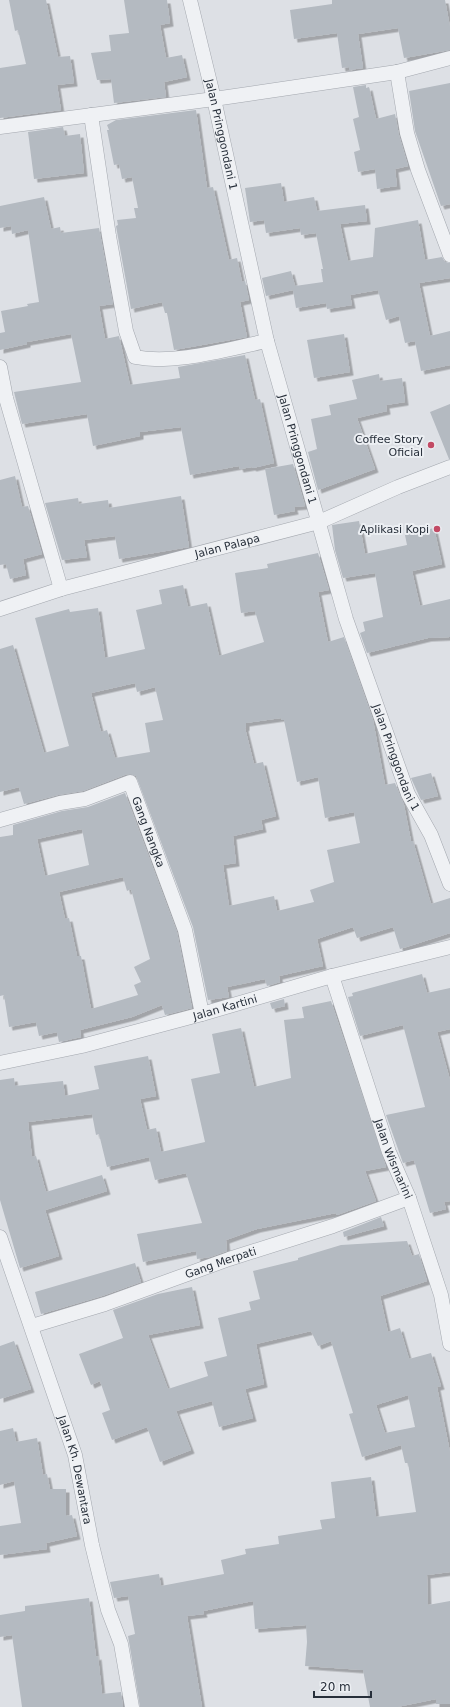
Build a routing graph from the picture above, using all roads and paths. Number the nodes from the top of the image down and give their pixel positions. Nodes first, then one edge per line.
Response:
1 (190, 0) edge
2 (450, 58) edge
3 (397, 72) junction
4 (214, 99) junction
5 (91, 115) junction
6 (0, 127) edge
7 (450, 255) edge
8 (267, 341) junction
9 (0, 367) edge
10 (450, 467) edge
11 (319, 522) junction
12 (61, 589) junction
13 (0, 609) edge
14 (0, 820) edge
15 (450, 884) edge
16 (450, 947) edge
17 (332, 976) junction
18 (202, 1014) junction
19 (0, 1063) edge
20 (409, 1198) junction
21 (0, 1237) edge
22 (32, 1326) junction
23 (450, 1344) edge
24 (132, 1707) edge

1 - 4 street, Jalan Pringgondani 1
2 - 3 street
3 - 4 street
3 - 7 street
4 - 5 street
4 - 8 street, Jalan Pringgondani 1
5 - 6 street
5 - 8 street
8 - 11 street, Jalan Pringgondani 1
9 - 12 street
10 - 11 street, Jalan Palapa
11 - 12 street, Jalan Palapa
11 - 15 street, Jalan Pringgondani 1
12 - 13 street, Jalan Palapa
14 - 18 street, Gang Nangka
16 - 17 street, Jalan Kartini
17 - 18 street, Jalan Kartini
17 - 20 street, Jalan Wismarini
18 - 19 street, Jalan Kartini
20 - 22 street, Gang Merpati
20 - 23 street, Jalan Wismarini
21 - 22 street, Jalan Kh. Dewantara
22 - 24 street, Jalan Kh. Dewantara

